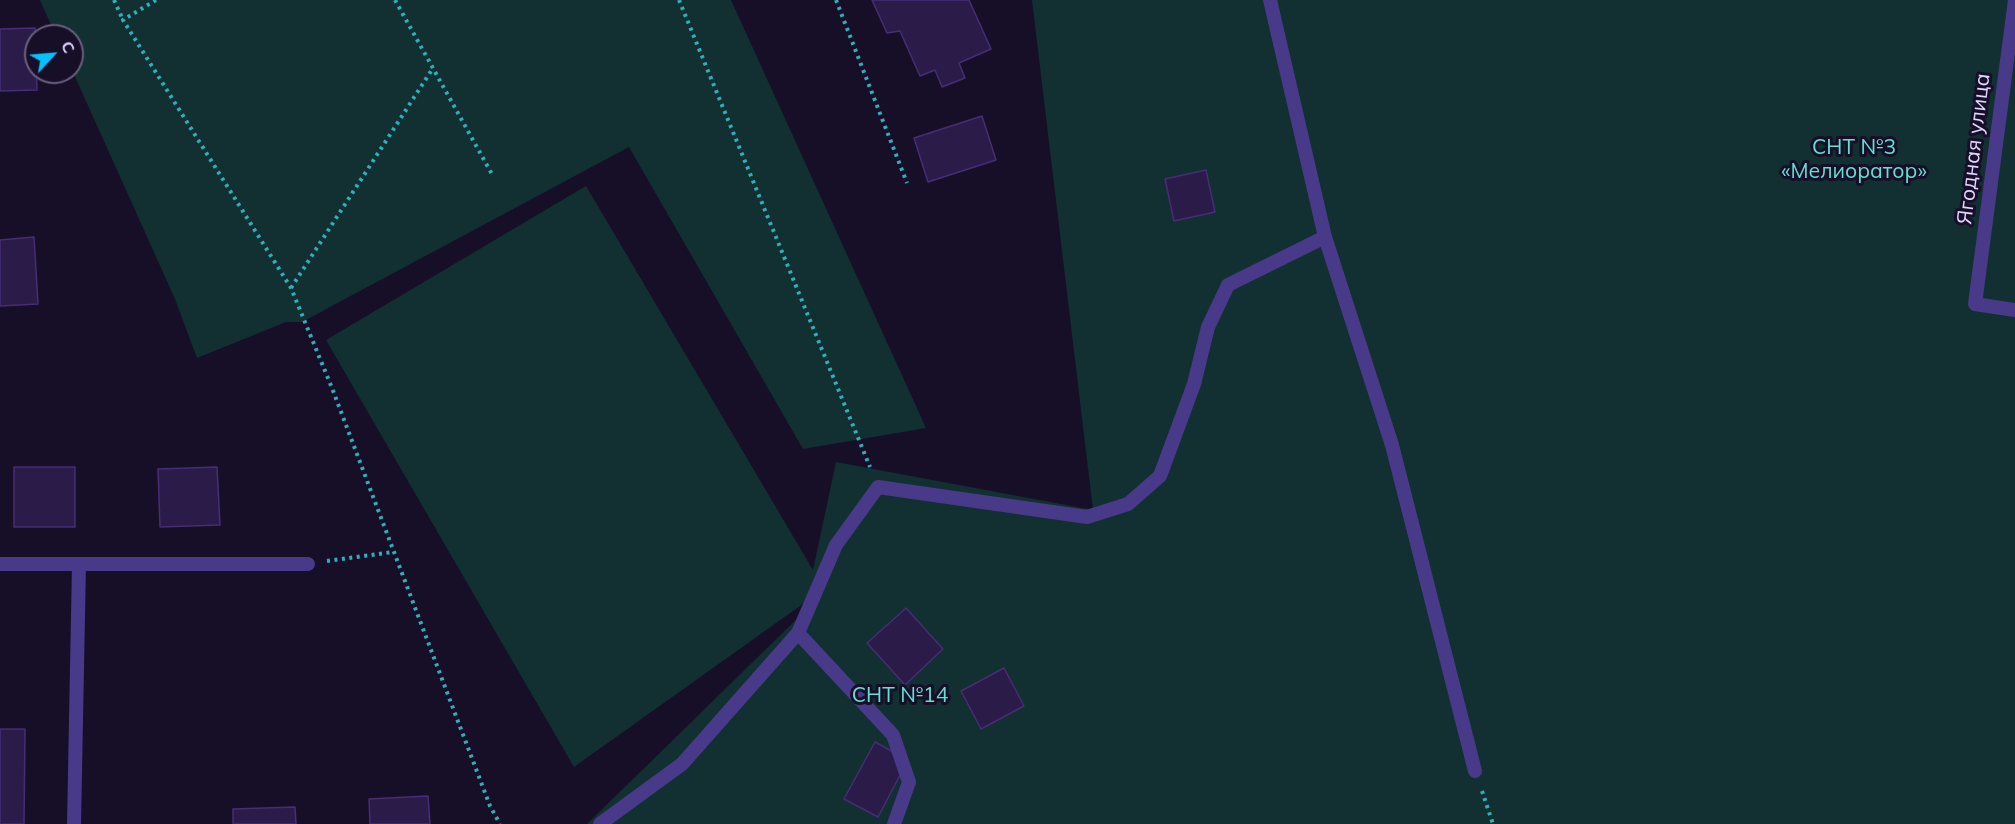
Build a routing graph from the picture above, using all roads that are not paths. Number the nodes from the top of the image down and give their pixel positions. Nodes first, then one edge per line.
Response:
1 (1270, 0) edge
2 (2015, 0) edge
3 (1325, 237) junction
4 (2015, 310) edge
5 (0, 564) edge
6 (79, 564) junction
7 (308, 564) road end
8 (798, 633) junction
9 (1475, 771) road end
10 (74, 824) edge
11 (600, 824) edge
12 (894, 824) edge

1 - 3 lane
2 - 4 lane, Ягодная улица
3 - 8 lane
3 - 9 lane
5 - 6 lane
6 - 7 lane
6 - 10 lane
8 - 11 lane
8 - 12 lane

